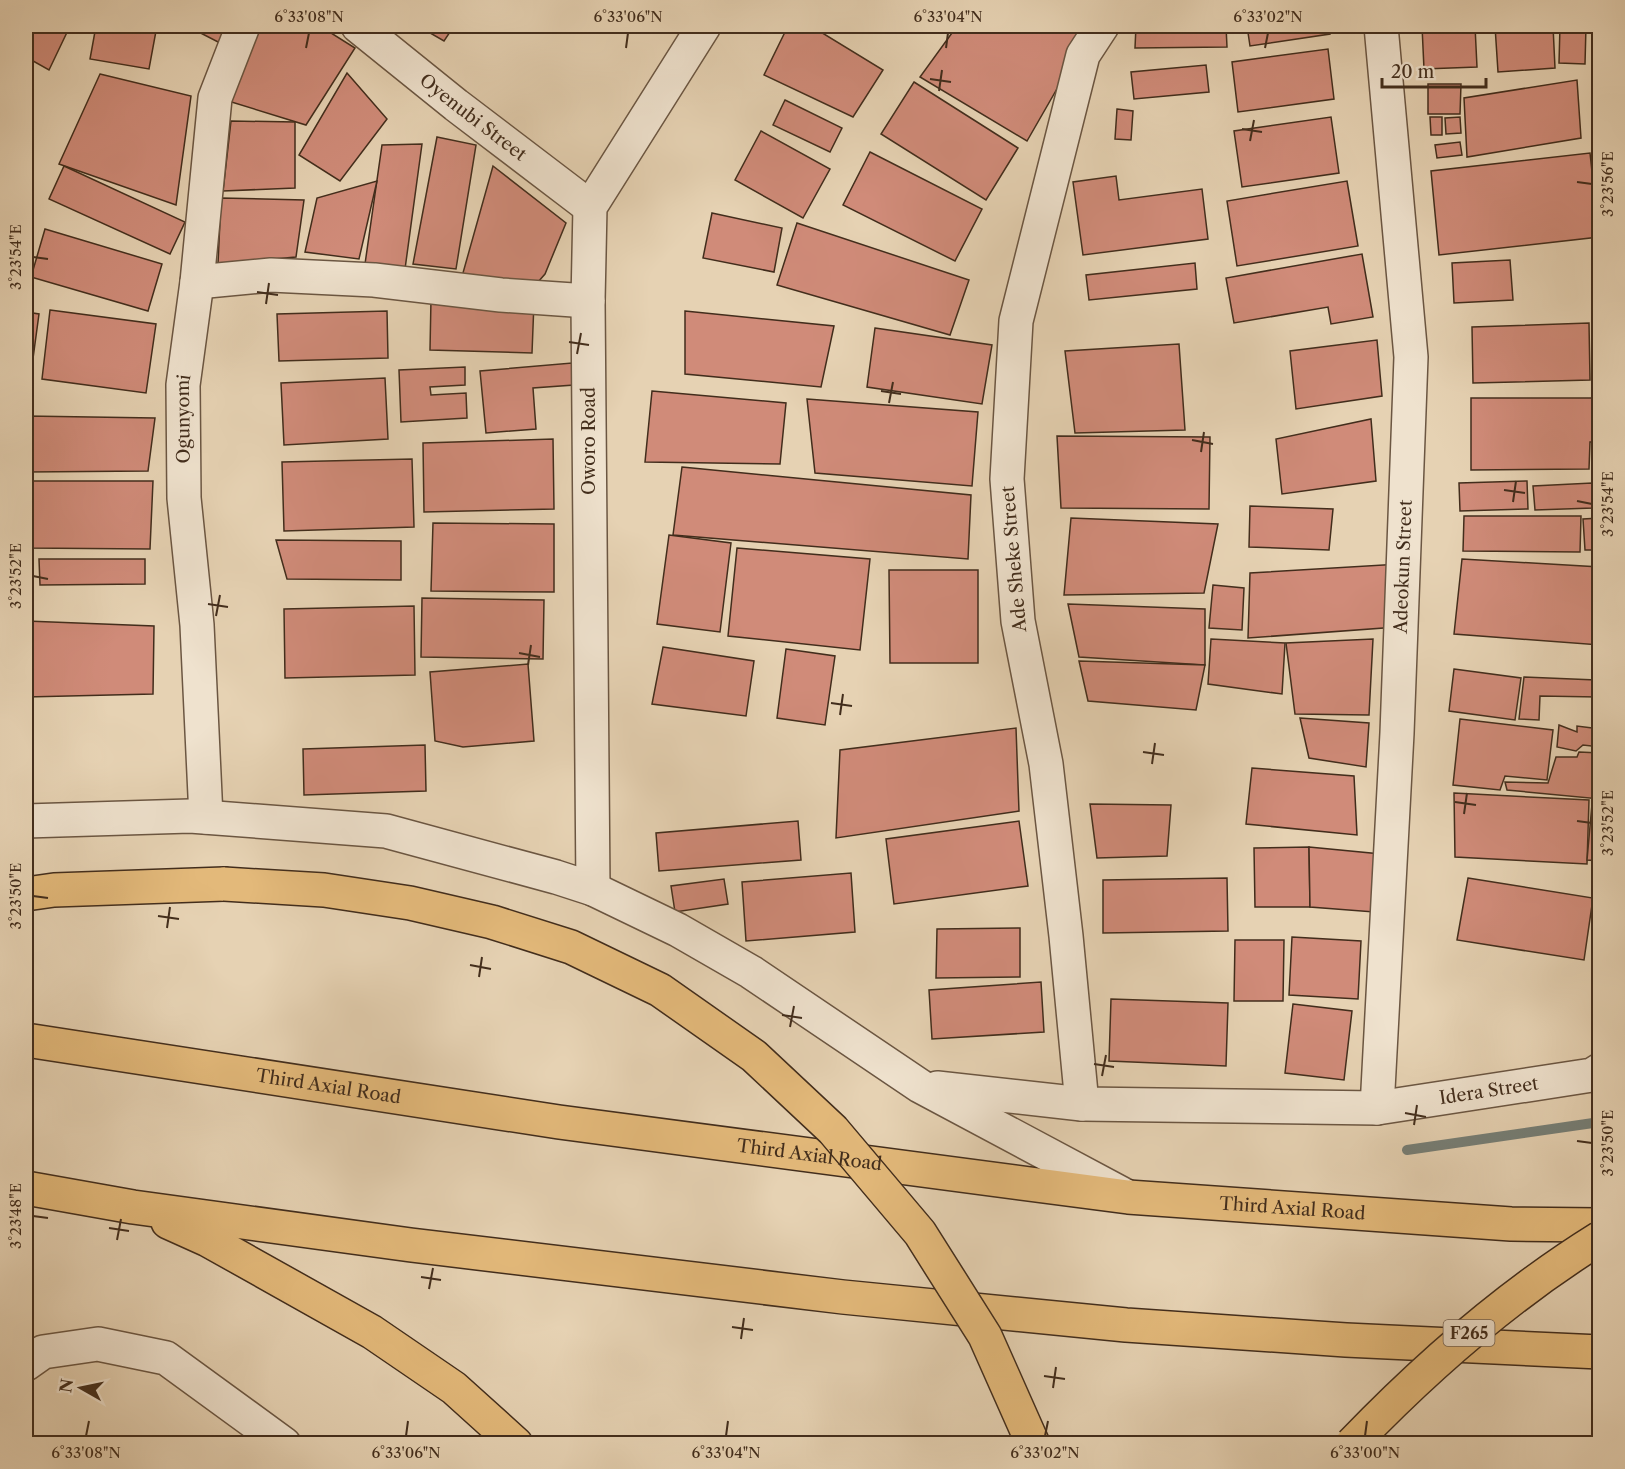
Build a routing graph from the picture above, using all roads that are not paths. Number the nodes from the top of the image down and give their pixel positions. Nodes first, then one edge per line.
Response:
1 (243, 26) edge
2 (358, 26) edge
3 (1102, 26) edge
4 (1381, 26) edge
5 (699, 27) edge
6 (590, 207) junction
7 (197, 282) junction
8 (588, 300) junction
9 (206, 817) junction
10 (26, 821) edge
11 (593, 889) junction
12 (26, 894) edge
13 (26, 1040) edge
14 (1599, 1070) edge
15 (920, 1086) junction
16 (1082, 1104) junction
17 (1377, 1108) junction
18 (26, 1188) edge
19 (1128, 1197) junction
20 (133, 1207) junction
21 (1599, 1225) edge
22 (1599, 1238) edge
23 (1599, 1352) edge
24 (26, 1364) edge
25 (284, 1443) edge
26 (516, 1443) edge
27 (1033, 1443) edge
28 (1352, 1443) edge

1 - 7 street, Ogunyomi
2 - 6 street, Oyenubi Street
3 - 16 street, Ade Sheke Street
4 - 17 street, Adeokun Street
5 - 6 street
6 - 8 street, Oworo Road
7 - 8 street
7 - 9 street, Ogunyomi
8 - 11 street, Oworo Road
9 - 10 street
9 - 11 street
11 - 15 street
12 - 27 highway, bridge
13 - 19 highway, Third Axial Road
14 - 17 street, Idera Street
15 - 16 street, Idera Street
15 - 19 street
16 - 17 street, Idera Street
18 - 20 highway
19 - 21 highway, Third Axial Road
20 - 23 highway
20 - 26 highway
22 - 28 highway, F265, bridge
24 - 25 street

